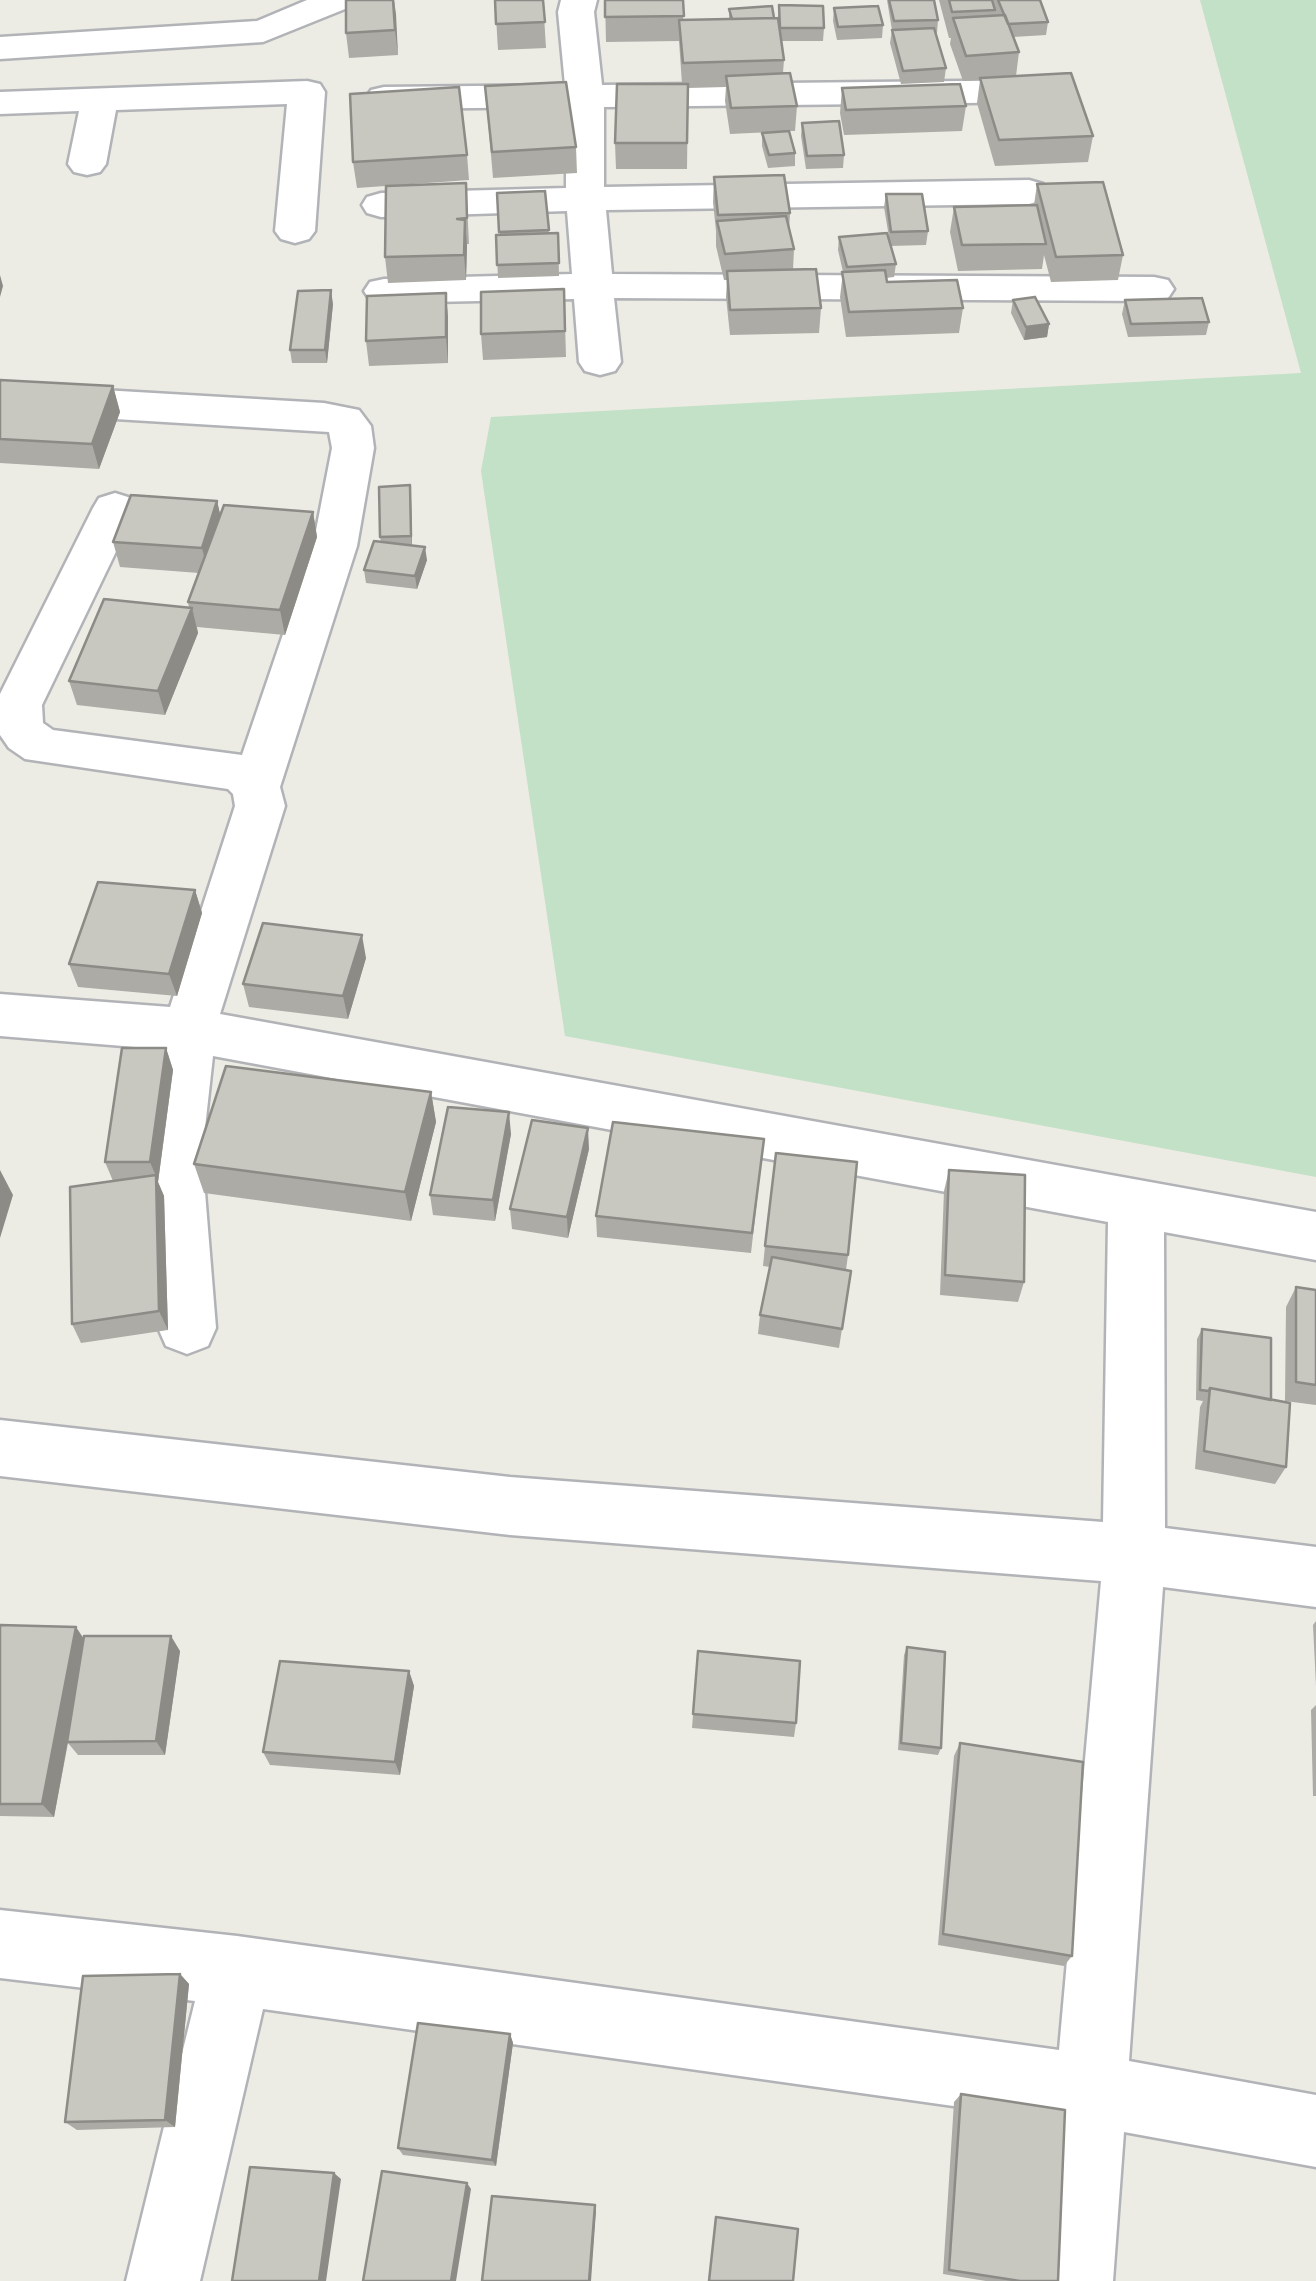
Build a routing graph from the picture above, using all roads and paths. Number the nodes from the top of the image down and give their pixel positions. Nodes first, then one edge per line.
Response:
1 (338, 0) edge
2 (578, 0) edge
3 (0, 48) edge
4 (1058, 91) edge
5 (585, 97) junction
6 (381, 98) edge
7 (100, 100) junction
8 (0, 103) edge
9 (87, 164) dead end
10 (1028, 192) dead end
11 (584, 198) junction
12 (381, 205) edge
13 (295, 231) dead end
14 (596, 286) junction
15 (1154, 289) dead end
16 (384, 291) edge
17 (600, 362) dead end
18 (0, 398) edge
19 (115, 508) dead end
20 (256, 786) junction
21 (0, 1016) edge
22 (189, 1030) junction
23 (1136, 1204) junction
24 (1316, 1236) edge
25 (186, 1328) dead end
26 (0, 1448) edge
27 (1134, 1554) junction
28 (1316, 1577) edge
29 (0, 1944) edge
30 (237, 1971) junction
31 (1092, 2090) junction
32 (1316, 2132) edge
33 (163, 2281) edge
34 (1076, 2281) edge

1 - 3 street
2 - 5 street
4 - 5 street
5 - 6 street
5 - 11 street
7 - 8 street
7 - 9 street
7 - 13 street
10 - 11 street
11 - 12 street
11 - 14 street
14 - 15 street
14 - 16 street
14 - 17 street
18 - 20 street
19 - 20 street
20 - 22 street
21 - 22 street
22 - 23 street
22 - 25 street
23 - 24 street
23 - 27 street
26 - 27 street
27 - 28 street
27 - 31 street
29 - 30 street
30 - 31 street
30 - 33 street
31 - 32 street
31 - 34 street

